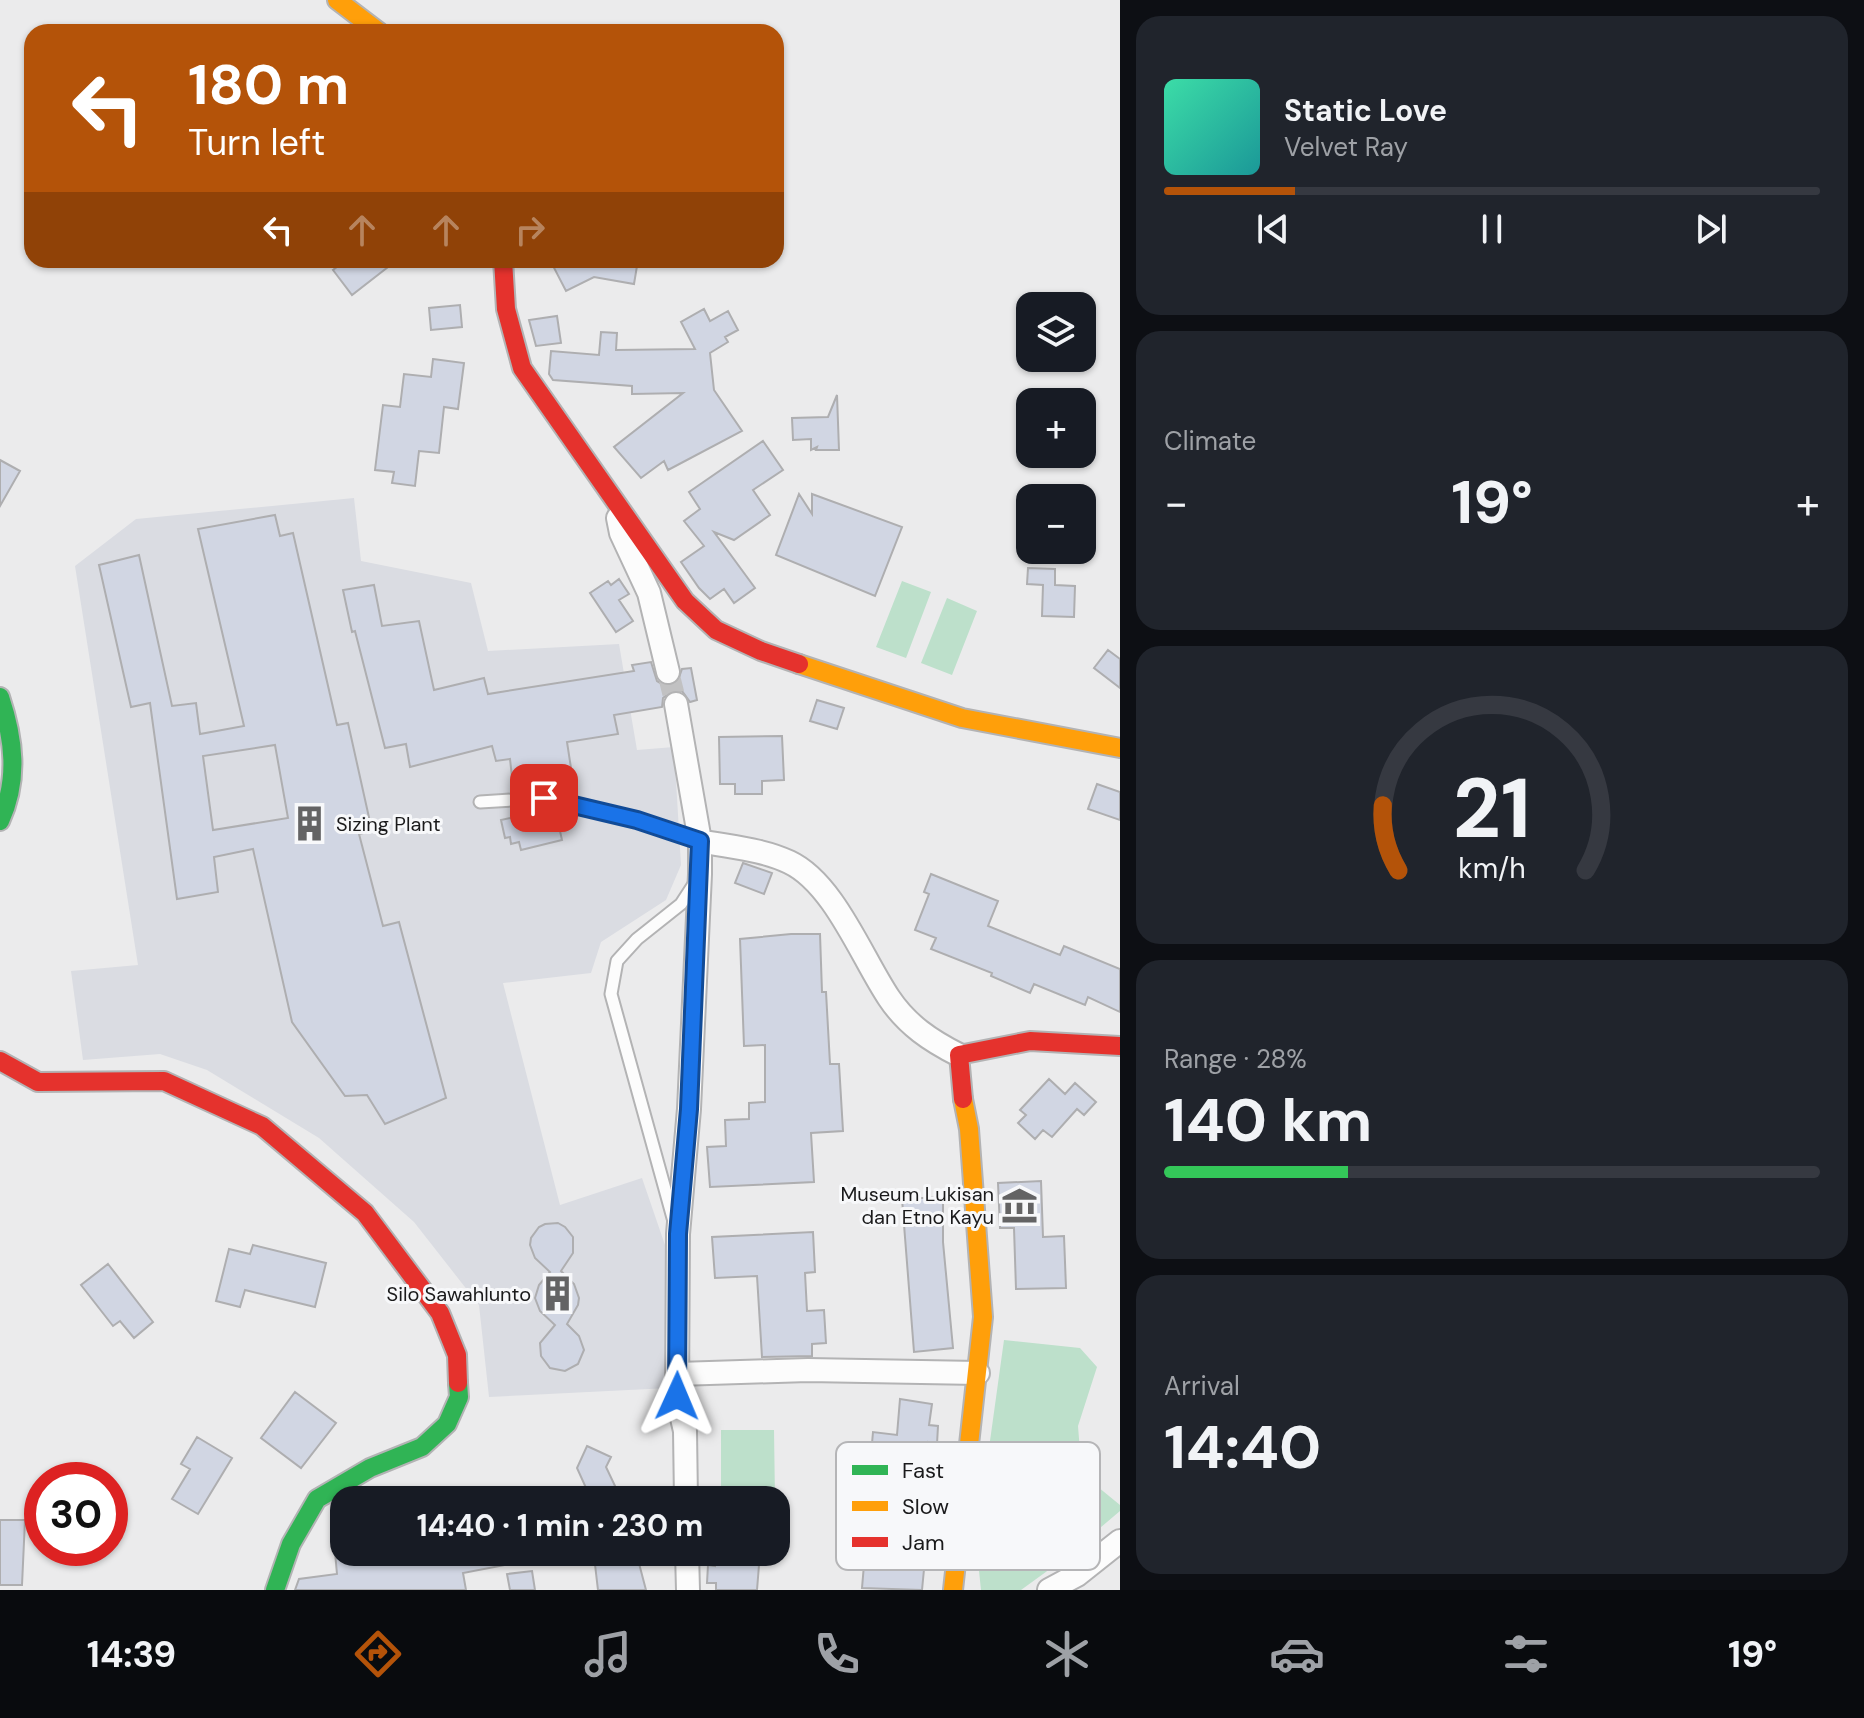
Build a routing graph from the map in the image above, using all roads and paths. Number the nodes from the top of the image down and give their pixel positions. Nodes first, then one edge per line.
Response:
1 (337, 0) edge
2 (368, 24) edge
3 (503, 268) edge
4 (614, 497) junction
5 (668, 672) tunnel mouth
6 (0, 697) edge
7 (676, 704) tunnel mouth
8 (1120, 748) edge
9 (480, 802) dead end
10 (0, 821) edge
11 (700, 841) junction
12 (700, 874) junction
13 (1120, 1046) edge
14 (959, 1055) junction
15 (0, 1061) edge
16 (678, 1234) junction
17 (978, 1373) junction
18 (678, 1374) junction
19 (970, 1442) edge
20 (686, 1486) edge
21 (1120, 1541) edge
22 (1100, 1557) edge
23 (687, 1566) edge
24 (955, 1570) edge
25 (1083, 1570) edge
26 (275, 1590) edge
27 (688, 1590) edge
28 (953, 1590) edge
29 (1049, 1590) edge

1 - 2 main road
3 - 4 main road
4 - 5 street
4 - 8 main road
6 - 10 main road
7 - 11 street
9 - 11 lane
11 - 12 street
11 - 14 street
12 - 16 street
12 - 16 lane
13 - 14 main road
14 - 17 main road
15 - 26 main road
16 - 18 street
17 - 18 street
17 - 19 main road
18 - 20 street
21 - 22 street
23 - 27 street
24 - 28 main road
25 - 29 street

